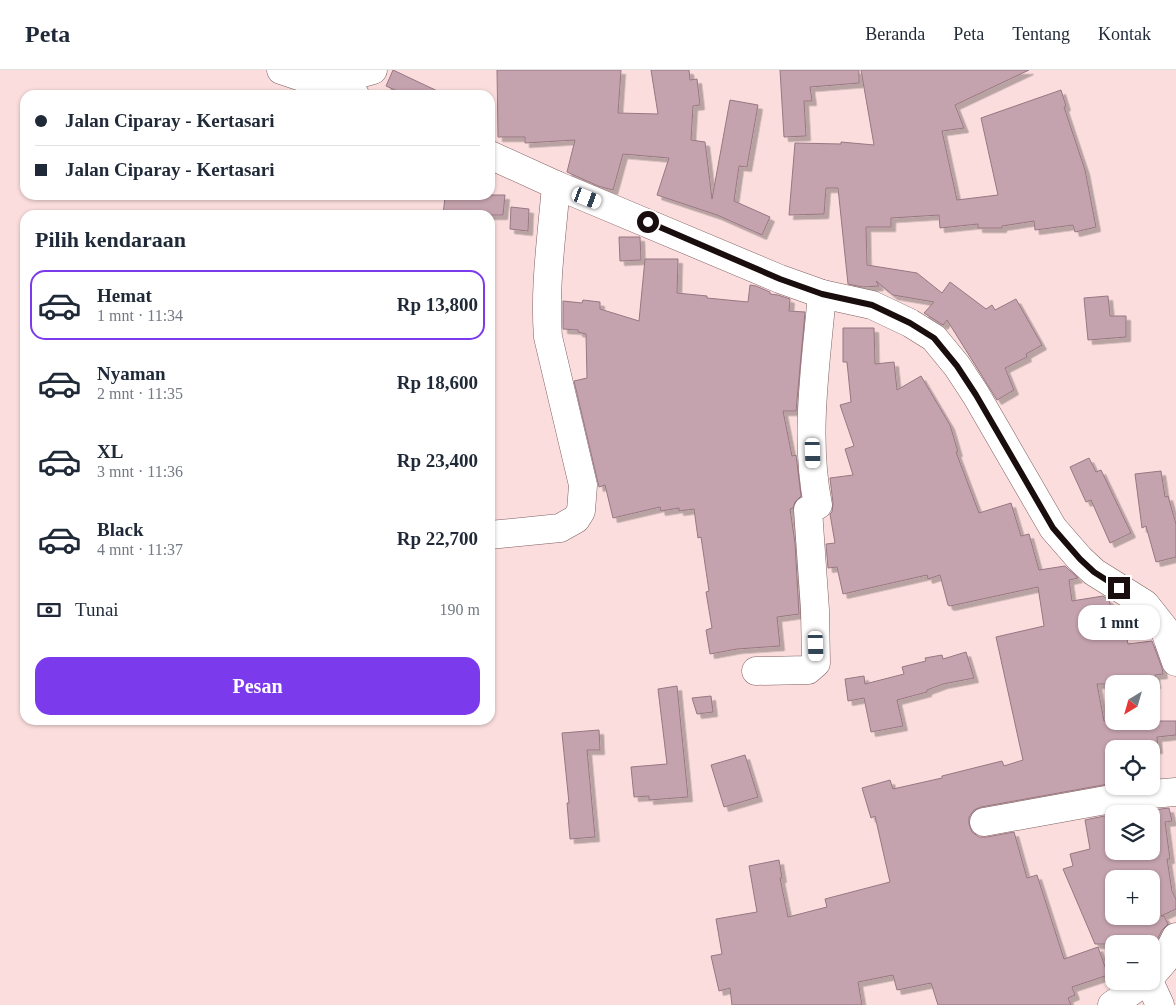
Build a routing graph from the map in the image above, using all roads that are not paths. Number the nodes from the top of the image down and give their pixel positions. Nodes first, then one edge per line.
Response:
1 (281, 70) edge
2 (374, 70) edge
3 (324, 84) junction
4 (341, 90) edge
5 (495, 157) edge
6 (556, 185) junction
7 (822, 294) junction
8 (495, 534) edge
9 (1176, 662) edge
10 (756, 671) dead end
11 (1176, 792) edge
12 (984, 822) dead end
13 (1176, 937) edge
14 (1160, 966) edge
15 (1134, 990) edge
16 (1152, 990) edge
17 (1112, 1005) edge
18 (1160, 1005) edge

1 - 3 street
2 - 3 street
3 - 4 street
5 - 6 street
6 - 7 street
6 - 8 street
7 - 9 street
7 - 10 street
11 - 12 street
13 - 14 street
15 - 17 street
16 - 18 street

